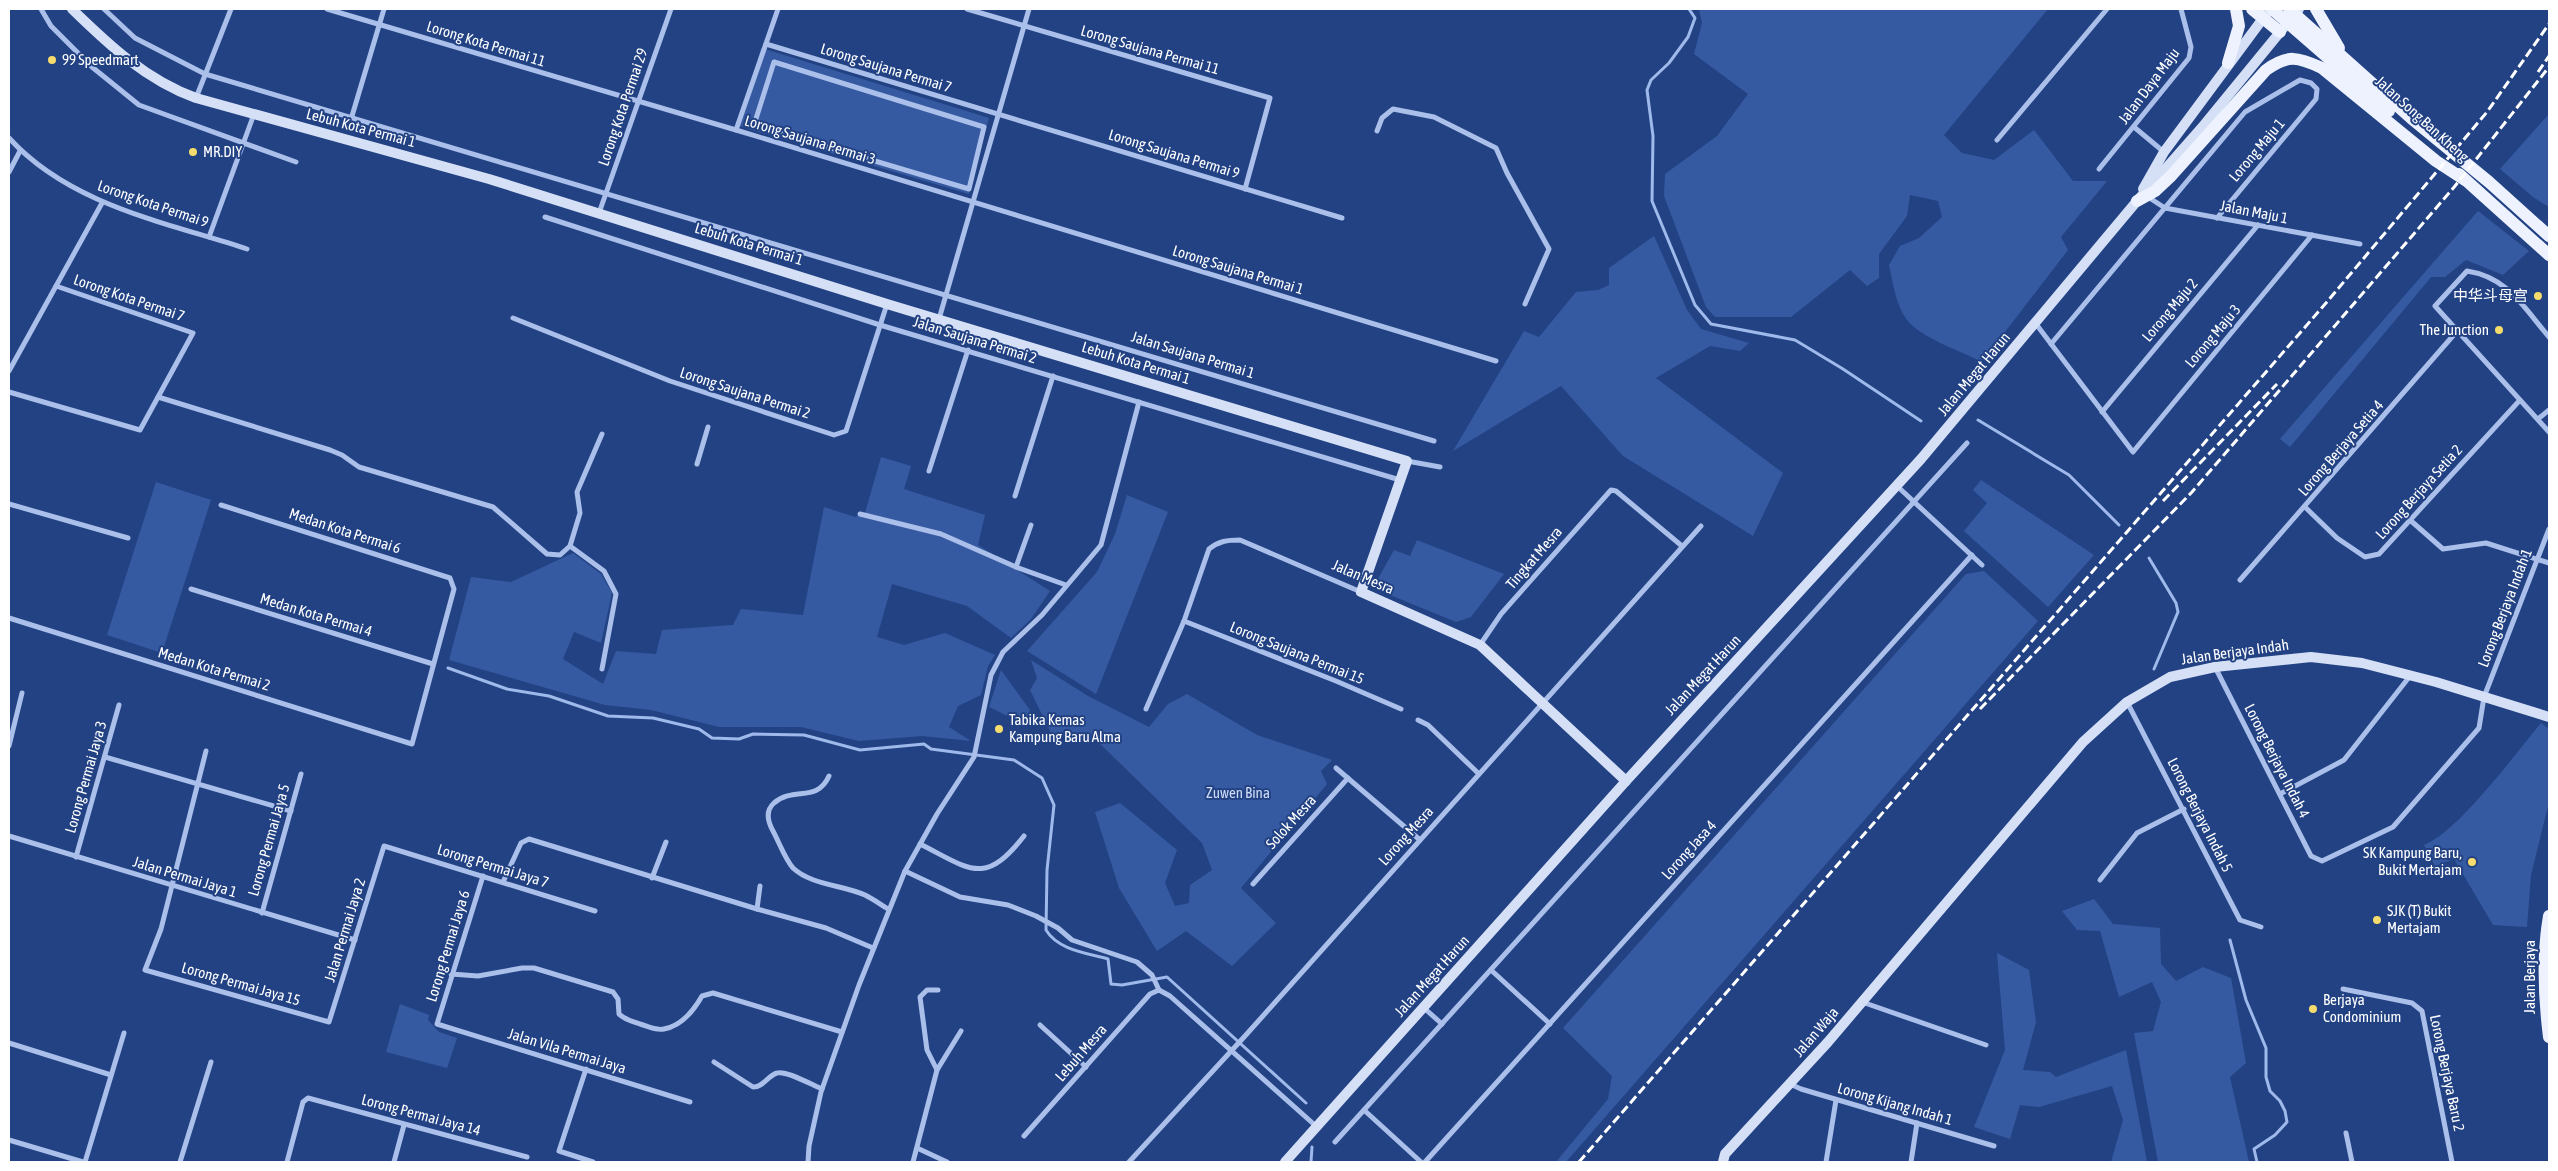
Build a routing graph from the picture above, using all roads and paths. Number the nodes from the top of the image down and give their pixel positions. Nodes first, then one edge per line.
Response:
1 (41, 9) edge
2 (72, 9) edge
3 (104, 9) edge
4 (231, 9) edge
5 (327, 9) edge
6 (384, 9) edge
7 (671, 9) edge
8 (778, 9) edge
9 (967, 9) edge
10 (1029, 9) edge
11 (2107, 9) edge
12 (2181, 9) edge
13 (2236, 9) edge
14 (2252, 9) edge
15 (2289, 9) edge
16 (2299, 9) edge
17 (2316, 9) edge
18 (2268, 12) edge
19 (379, 25) junction
20 (1024, 26) junction
21 (2280, 32) junction
22 (766, 44) junction
23 (2345, 58) junction
24 (2228, 63) junction
25 (205, 74) junction
26 (196, 98) junction
27 (638, 102) junction
28 (254, 114) junction
29 (352, 116) junction
30 (998, 116) junction
31 (984, 127) joint
32 (2134, 127) junction
33 (736, 130) junction
34 (1377, 131) dead end
35 (9, 138) edge
36 (1997, 140) dead end
37 (244, 142) junction
38 (20, 151) junction
39 (2164, 152) junction
40 (296, 162) dead end
41 (2098, 169) dead end
42 (9, 172) edge
43 (2465, 180) junction
44 (1245, 189) junction
45 (606, 194) junction
46 (2142, 199) junction
47 (102, 203) junction
48 (973, 204) junction
49 (2164, 208) junction
50 (599, 214) junction
51 (545, 217) dead end
52 (1342, 218) dead end
53 (2217, 218) junction
54 (2258, 225) junction
55 (2312, 235) junction
56 (2549, 236) edge
57 (209, 237) junction
58 (2360, 244) dead end
59 (247, 250) dead end
60 (2549, 255) edge
61 (56, 286) junction
62 (945, 296) junction
63 (887, 304) junction
64 (1525, 304) dead end
65 (512, 318) dead end
66 (939, 319) junction
67 (2036, 324) junction
68 (880, 325) junction
69 (2458, 330) junction
70 (2549, 337) edge
71 (2051, 344) junction
72 (968, 350) junction
73 (1496, 361) dead end
74 (9, 371) edge
75 (1053, 376) junction
76 (9, 392) edge
77 (158, 397) junction
78 (2520, 400) junction
79 (1139, 402) junction
80 (2549, 410) edge
81 (2102, 412) junction
82 (2538, 419) junction
83 (708, 428) dead end
84 (2549, 432) edge
85 (602, 434) dead end
86 (1434, 441) dead end
87 (1967, 443) dead end
88 (1407, 461) junction
89 (697, 464) dead end
90 (1440, 467) dead end
91 (929, 471) dead end
92 (1400, 480) junction
93 (1897, 486) junction
94 (1015, 496) dead end
95 (1914, 502) junction
96 (9, 504) edge
97 (221, 504) dead end
98 (2306, 508) junction
99 (860, 514) dead end
100 (2410, 520) junction
101 (1031, 525) dead end
102 (1701, 526) dead end
103 (2549, 529) edge
104 (128, 538) dead end
105 (570, 546) junction
106 (1682, 546) junction
107 (1972, 555) junction
108 (2538, 559) junction
109 (2549, 563) edge
110 (1982, 564) dead end
111 (1016, 567) junction
112 (2240, 580) dead end
113 (1066, 585) junction
114 (191, 589) dead end
115 (1361, 592) junction
116 (9, 618) edge
117 (1184, 621) junction
118 (1480, 644) junction
119 (433, 664) junction
120 (2215, 667) junction
121 (602, 669) dead end
122 (2410, 675) junction
123 (22, 692) dead end
124 (2484, 697) junction
125 (2128, 702) junction
126 (1542, 703) junction
127 (119, 705) dead end
128 (1146, 709) dead end
129 (1400, 709) dead end
130 (2549, 717) edge
131 (1418, 720) dead end
132 (9, 746) edge
133 (206, 751) dead end
134 (105, 757) junction
135 (1336, 768) dead end
136 (301, 774) dead end
137 (1479, 774) junction
138 (829, 776) dead end
139 (1348, 778) junction
140 (1626, 781) junction
141 (198, 784) junction
142 (2280, 794) junction
143 (2184, 809) junction
144 (292, 811) junction
145 (9, 836) edge
146 (1024, 836) dead end
147 (1420, 840) junction
148 (666, 842) dead end
149 (920, 844) junction
150 (384, 846) joint
151 (76, 857) junction
152 (2322, 861) joint
153 (905, 871) junction
154 (483, 876) junction
155 (652, 878) junction
156 (2100, 880) dead end
157 (503, 882) junction
158 (1253, 884) dead end
159 (171, 886) junction
160 (760, 886) dead end
161 (757, 909) junction
162 (888, 909) junction
163 (595, 911) dead end
164 (262, 913) junction
165 (2549, 916) edge
166 (1932, 920) joint
167 (2261, 928) dead end
168 (354, 940) junction
169 (873, 948) junction
170 (1491, 970) junction
171 (451, 974) junction
172 (2343, 989) dead end
173 (938, 990) dead end
174 (1159, 990) junction
175 (1862, 1002) junction
176 (1424, 1008) junction
177 (329, 1022) joint
178 (437, 1024) joint
179 (1442, 1024) junction
180 (1550, 1024) junction
181 (1040, 1025) dead end
182 (961, 1031) dead end
183 (842, 1032) junction
184 (124, 1033) dead end
185 (2549, 1037) edge
186 (9, 1043) edge
187 (1986, 1045) dead end
188 (1231, 1050) junction
189 (211, 1062) dead end
190 (714, 1062) dead end
191 (1086, 1067) junction
192 (586, 1069) junction
193 (937, 1070) junction
194 (111, 1074) junction
195 (1790, 1084) junction
196 (822, 1089) junction
197 (1836, 1100) junction
198 (690, 1102) dead end
199 (1364, 1110) junction
200 (1917, 1124) junction
201 (404, 1125) junction
202 (1317, 1127) junction
203 (2346, 1133) dead end
204 (1024, 1136) dead end
205 (9, 1140) edge
206 (1335, 1142) dead end
207 (1994, 1146) dead end
208 (917, 1148) junction
209 (527, 1157) dead end
210 (71, 1161) edge
211 (84, 1162) edge
212 (180, 1162) edge
213 (287, 1162) edge
214 (394, 1162) edge
215 (593, 1162) edge
216 (808, 1162) edge
217 (913, 1162) edge
218 (947, 1162) edge
219 (1129, 1162) edge
220 (1285, 1162) edge
221 (1421, 1162) edge
222 (1426, 1162) edge
223 (1723, 1162) edge
224 (1826, 1162) edge
225 (1911, 1162) edge
226 (2352, 1162) edge
227 (2452, 1162) edge

1 - 37 street
2 - 26 street, Lebuh Kota Permai 1
3 - 25 street, Lebuh Kota Permai 1
4 - 25 street
5 - 19 street, Lorong Kota Permai 11
6 - 19 street
7 - 27 street, Lorong Kota Permai 29
8 - 22 street
9 - 20 street, Lorong Saujana Permai 11
10 - 20 street
11 - 36 street
12 - 32 street, Jalan Daya Maju
13 - 24 main road
14 - 18 main road
15 - 23 main road, Jalan Song Ban Kheng
16 - 21 street, Jalan Megat Harun
17 - 23 main road
18 - 21 main road
18 - 24 street, Jalan Megat Harun
18 - 43 main road, Jalan Song Ban Kheng
19 - 27 street, Lorong Kota Permai 11
19 - 29 street
20 - 30 street
20 - 44 street, Lorong Saujana Permai 11
21 - 46 street, Jalan Megat Harun
22 - 30 street, Lorong Saujana Permai 7
22 - 33 street
23 - 56 main road, Jalan Song Ban Kheng
24 - 39 street, Jalan Megat Harun
25 - 26 street
25 - 29 street, Lebuh Kota Permai 1
26 - 28 street, Lebuh Kota Permai 1
27 - 33 street, Lorong Saujana Permai 3
27 - 45 street, Lorong Kota Permai 29
28 - 37 street
28 - 50 street, Lebuh Kota Permai 1
29 - 45 street, Lebuh Kota Permai 1
30 - 44 street, Lorong Saujana Permai 9
30 - 48 street
31 - 31 street
32 - 39 street
32 - 41 street, Jalan Daya Maju
33 - 48 street, Lorong Saujana Permai 3
34 - 64 street
35 - 38 street, Lorong Kota Permai 9
37 - 40 street
37 - 57 street
38 - 42 street
38 - 47 street, Lorong Kota Permai 9
39 - 46 street, Jalan Megat Harun
43 - 46 main road
43 - 60 main road, Jalan Song Ban Kheng
44 - 52 street, Lorong Saujana Permai 9
45 - 50 street, Lorong Kota Permai 29
45 - 62 street, Lebuh Kota Permai 1
46 - 49 street, Jalan Maju 1
46 - 67 street, Jalan Megat Harun
47 - 57 street, Lorong Kota Permai 9
47 - 61 street
48 - 62 street
48 - 73 street, Lorong Saujana Permai 1
49 - 53 street, Jalan Maju 1
49 - 53 street, Lorong Maju 1
49 - 71 street
50 - 63 street, Lebuh Kota Permai 1
51 - 68 street, Jalan Saujana Permai 2
53 - 54 street, Jalan Maju 1
54 - 55 street, Jalan Maju 1
54 - 81 street, Lorong Maju 2
55 - 58 street, Jalan Maju 1
55 - 81 street, Lorong Maju 3
57 - 59 street, Lorong Kota Permai 9
61 - 74 street
61 - 77 street, Lorong Kota Permai 7
62 - 66 street
62 - 86 street, Jalan Saujana Permai 1
63 - 66 street, Lebuh Kota Permai 1
63 - 68 street, Lorong Saujana Permai 2
65 - 68 street, Lorong Saujana Permai 2
66 - 88 street, Lebuh Kota Permai 1
67 - 71 street
67 - 93 street, Jalan Megat Harun
68 - 72 street, Jalan Saujana Permai 2
69 - 70 street
69 - 78 street
69 - 98 street, Lorong Berjaya Setia 4
71 - 81 street
72 - 75 street, Jalan Saujana Permai 2
72 - 91 street
75 - 79 street, Jalan Saujana Permai 2
75 - 94 street
76 - 77 street
77 - 105 street
78 - 82 street
78 - 100 street, Lorong Berjaya Setia 2
79 - 92 street, Jalan Saujana Permai 2
79 - 113 street
80 - 82 street
82 - 84 street
83 - 89 street
85 - 105 street
87 - 95 street
88 - 90 street, Lebuh Kota Permai 1
88 - 92 street
92 - 115 street
93 - 95 street
93 - 140 street, Jalan Megat Harun
95 - 107 street
95 - 170 street
96 - 104 street
97 - 119 street, Medan Kota Permai 6
98 - 100 street, Lorong Berjaya Setia 2
98 - 112 street, Lorong Berjaya Setia 4
99 - 111 street
100 - 108 street
101 - 111 street
102 - 106 street, Lorong Mesra
103 - 108 street, Lorong Berjaya Indah 1
105 - 121 street
106 - 118 street, Tingkat Mesra
106 - 126 street, Lorong Mesra
107 - 110 street
107 - 180 street, Lorong Jasa 4
108 - 109 street
108 - 124 street, Lorong Berjaya Indah 1
111 - 113 street
113 - 149 street
114 - 119 street, Medan Kota Permai 4
115 - 117 street, Jalan Mesra
115 - 118 street, Jalan Mesra
116 - 119 street, Medan Kota Permai 2
117 - 128 street, Jalan Mesra
117 - 129 street, Lorong Saujana Permai 15
118 - 126 street, Jalan Mesra
120 - 122 street, Jalan Berjaya Indah
120 - 125 street, Jalan Berjaya Indah
120 - 142 street, Lorong Berjaya Indah 4
122 - 124 street, Jalan Berjaya Indah
122 - 142 street
123 - 132 street
124 - 130 street, Jalan Berjaya Indah
124 - 152 street, Lorong Berjaya Indah 1
125 - 143 street, Lorong Berjaya Indah 5
125 - 166 street, Jalan Berjaya Indah
126 - 137 street, Lorong Mesra
126 - 140 street, Jalan Mesra
127 - 134 street, Lorong Permai Jaya 3
131 - 137 street
133 - 141 street
134 - 141 street
134 - 151 street, Lorong Permai Jaya 3
135 - 139 street
136 - 144 street, Lorong Permai Jaya 5
137 - 147 street, Lorong Mesra
138 - 162 street
139 - 147 street
139 - 158 street, Solok Mesra
140 - 176 street, Jalan Megat Harun
141 - 144 street
141 - 159 street
142 - 152 street, Lorong Berjaya Indah 4
143 - 156 street
143 - 167 street, Lorong Berjaya Indah 5
144 - 164 street, Lorong Permai Jaya 5
145 - 151 street, Jalan Permai Jaya 1
146 - 149 street
147 - 188 street, Lorong Mesra
148 - 155 street
149 - 153 street
150 - 154 street, Lorong Permai Jaya 7
150 - 168 street, Jalan Permai Jaya 2
151 - 159 street, Jalan Permai Jaya 1
153 - 162 street
153 - 174 street
154 - 157 street, Lorong Permai Jaya 7
154 - 171 street, Lorong Permai Jaya 6
155 - 157 street
155 - 161 street
157 - 163 street, Lorong Permai Jaya 7
159 - 164 street, Jalan Permai Jaya 1
159 - 177 street, Lorong Permai Jaya 15
160 - 161 street
161 - 169 street
162 - 169 street
164 - 168 street, Jalan Permai Jaya 1
165 - 185 main road, Jalan Berjaya
166 - 175 street, Jalan Waja
168 - 177 street, Jalan Permai Jaya 2
169 - 183 street
170 - 179 street
170 - 180 street
171 - 178 street, Lorong Permai Jaya 6
171 - 183 street
172 - 227 street, Lorong Berjaya Baru 2
173 - 193 street
174 - 188 street
174 - 191 street, Lebuh Mesra
175 - 187 street
175 - 195 street, Jalan Waja
176 - 179 street
176 - 202 street, Jalan Megat Harun
178 - 192 street, Jalan Vila Permai Jaya
179 - 199 street
180 - 222 street, Lorong Jasa 4
181 - 191 street
182 - 193 street
183 - 196 street
184 - 194 street
186 - 194 street
188 - 202 street
188 - 219 street, Lorong Mesra
189 - 212 street
190 - 196 street
191 - 204 street, Lebuh Mesra
192 - 198 street, Jalan Vila Permai Jaya
192 - 215 street
193 - 208 street
194 - 211 street
195 - 197 street, Lorong Kijang Indah 1
195 - 223 street, Jalan Waja
196 - 216 street
197 - 200 street, Lorong Kijang Indah 1
197 - 224 street
199 - 206 street
199 - 221 street
200 - 207 street, Lorong Kijang Indah 1
200 - 225 street
201 - 209 street, Lorong Permai Jaya 14
201 - 213 street, Lorong Permai Jaya 14
201 - 214 street
202 - 220 street, Jalan Megat Harun
203 - 226 street
205 - 210 street
208 - 217 street
208 - 218 street
210 - 211 street

